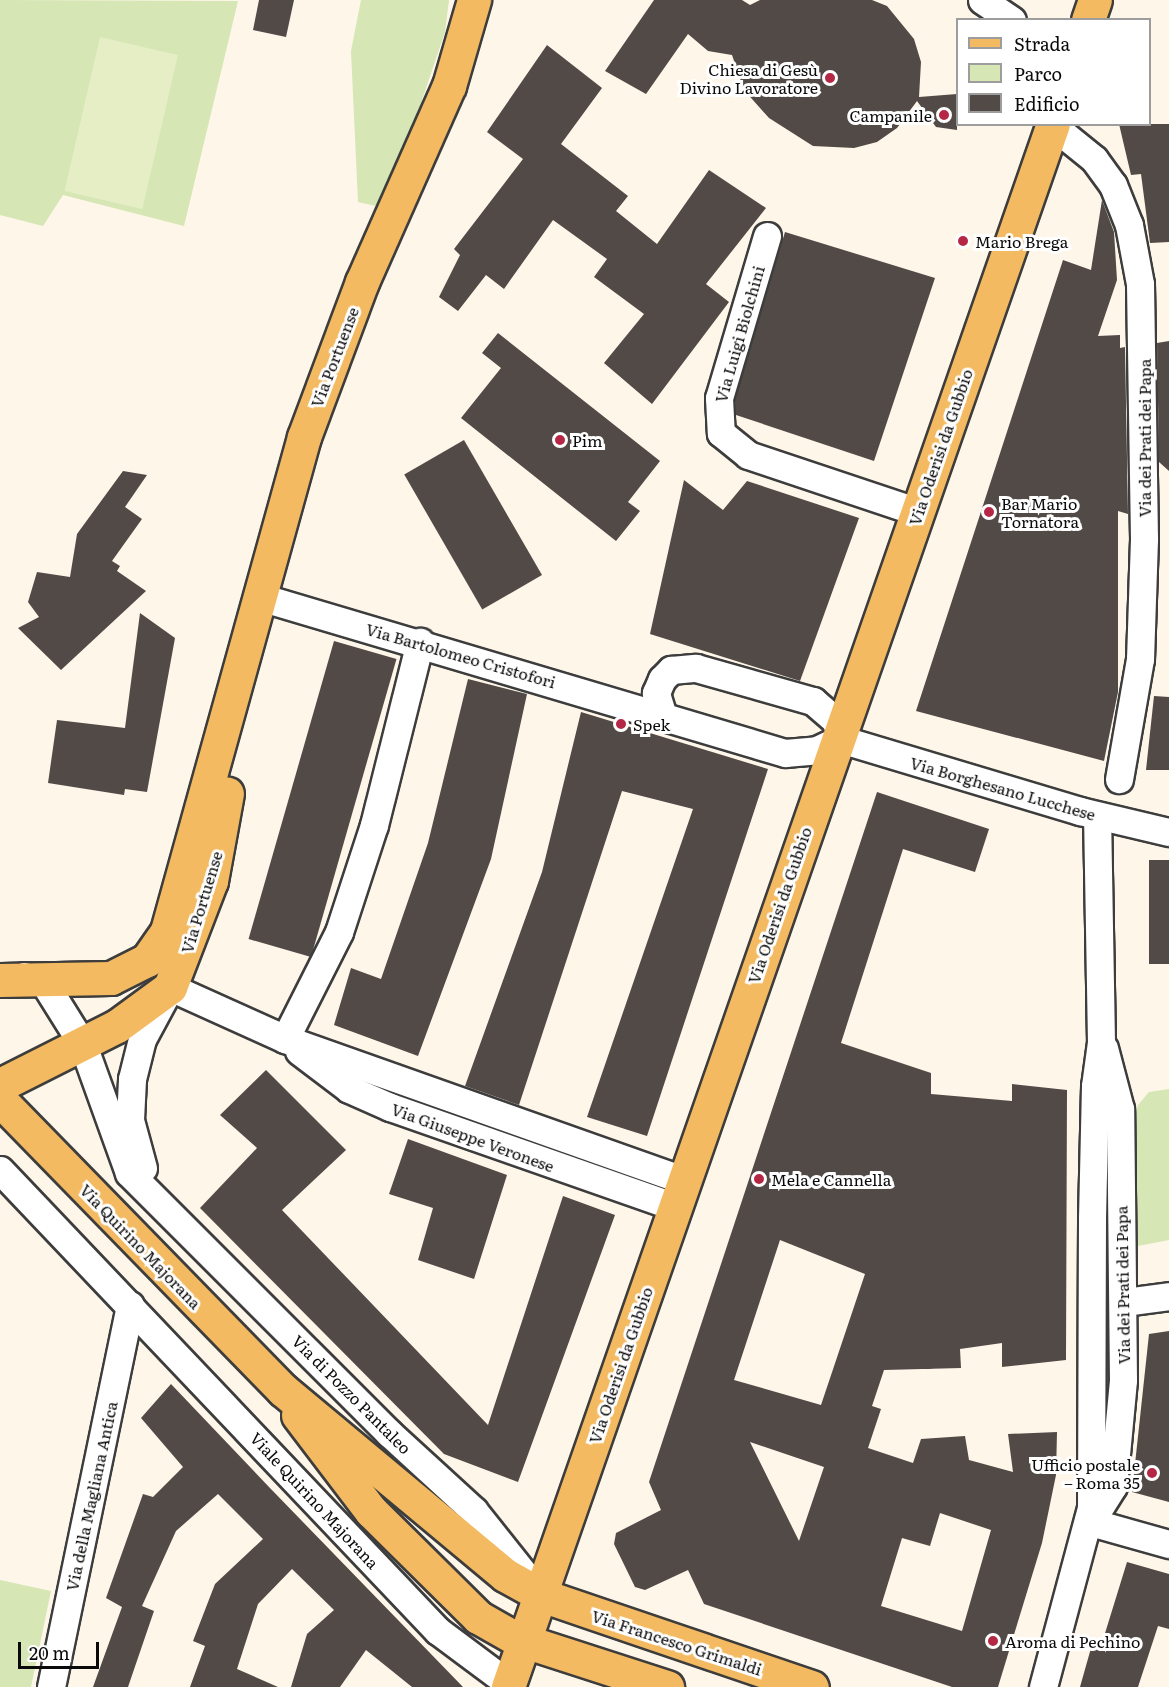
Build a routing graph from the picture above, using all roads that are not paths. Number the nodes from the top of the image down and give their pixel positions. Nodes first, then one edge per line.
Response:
1 (474, 0) edge
2 (982, 0) edge
3 (1095, 0) edge
4 (1009, 18) edge
5 (1089, 18) edge
6 (1052, 126) edge
7 (1053, 126) edge
8 (767, 236) dead end
9 (918, 512) junction
10 (260, 597) junction
11 (420, 642) junction
12 (662, 713) junction
13 (228, 726) junction
14 (840, 739) junction
15 (1122, 767) dead end
16 (1097, 816) junction
17 (1169, 832) edge
18 (0, 969) edge
19 (0, 980) edge
20 (43, 981) junction
21 (170, 987) junction
22 (285, 1039) junction
23 (1101, 1042) junction
24 (83, 1045) junction
25 (0, 1085) edge
26 (0, 1100) edge
27 (0, 1170) edge
28 (680, 1194) junction
29 (157, 1198) junction
30 (1169, 1296) edge
31 (1124, 1302) junction
32 (130, 1305) junction
33 (283, 1390) junction
34 (1090, 1522) junction
35 (1169, 1544) edge
36 (541, 1596) junction
37 (525, 1641) junction
38 (509, 1686) edge
39 (51, 1687) edge
40 (667, 1687) edge
41 (812, 1687) edge
42 (1043, 1687) edge

1 - 10 main road, Via Portuense
2 - 4 street
3 - 5 main road
6 - 9 main road, Via Oderisi da Gubbio
7 - 15 street, Via dei Prati dei Papa
8 - 9 street, Via Luigi Biolchini
9 - 14 main road, Via Oderisi da Gubbio
10 - 11 street, Via Bartolomeo Cristofori
10 - 13 main road, Via Portuense
11 - 12 street, Via Bartolomeo Cristofori
11 - 22 street
12 - 14 street, Via Bartolomeo Cristofori
12 - 14 street
13 - 20 main road, Via Portuense
13 - 21 main road, Via Portuense
14 - 16 street, Via Borghesano Lucchese
14 - 28 main road, Via Oderisi da Gubbio
16 - 17 street, Via Borghesano Lucchese
16 - 23 street, Via dei Prati dei Papa
18 - 20 street
19 - 20 main road, Via Portuense
20 - 24 street, Via di Pozzo Pantaleo
21 - 22 street, Via Giuseppe Veronese
21 - 24 main road, Via Portuense
21 - 29 street, Via di Pozzo Pantaleo
22 - 28 street, Via Giuseppe Veronese
23 - 31 street, Via dei Prati dei Papa
23 - 34 street, Via dei Prati dei Papa
24 - 25 main road, Via Portuense
24 - 29 street, Via di Pozzo Pantaleo
26 - 33 main road, Via Quirino Majorana
27 - 32 street
28 - 36 main road, Via Oderisi da Gubbio
29 - 36 street, Via di Pozzo Pantaleo
30 - 31 street
31 - 34 street, Via dei Prati dei Papa
32 - 38 street, Viale Quirino Majorana
32 - 39 street, Via della Magliana Antica
33 - 36 main road, Via Quirino Majorana
33 - 37 main road, Via Quirino Majorana
34 - 35 street
34 - 42 street, Via dei Prati dei Papa
36 - 37 main road, Via Oderisi da Gubbio
36 - 41 main road, Via Francesco Grimaldi
37 - 38 main road, Via Oderisi da Gubbio
37 - 40 main road

